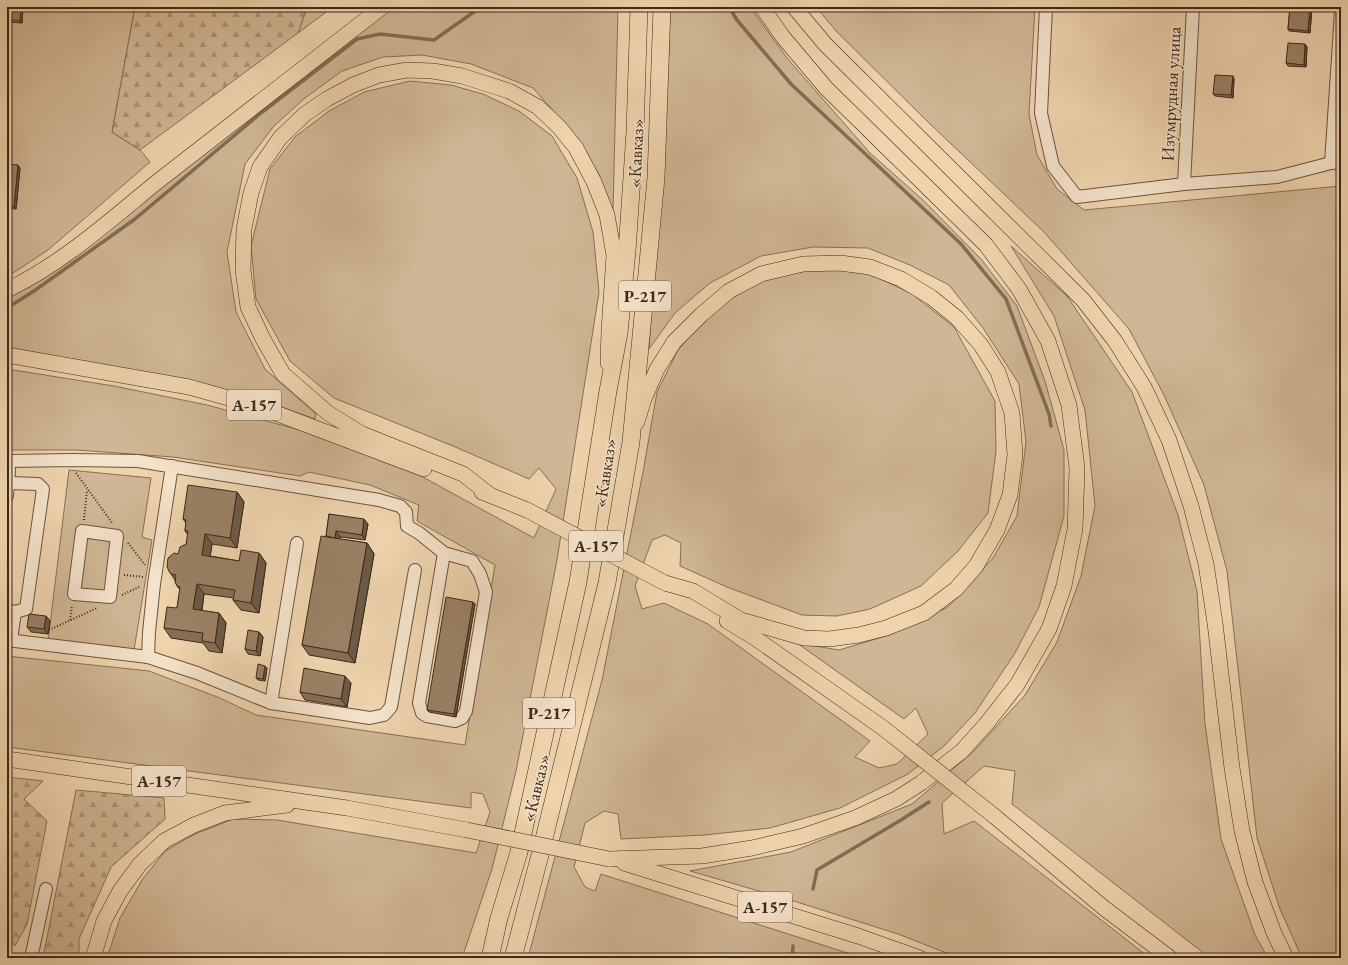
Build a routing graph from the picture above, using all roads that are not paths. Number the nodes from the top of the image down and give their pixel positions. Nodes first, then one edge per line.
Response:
1 (382, 7) edge
2 (639, 7) edge
3 (662, 7) edge
4 (762, 7) edge
5 (794, 7) edge
6 (1046, 7) edge
7 (1193, 7) edge
8 (1341, 12) edge
9 (1336, 163) edge
10 (1184, 184) junction
11 (7, 290) edge
12 (7, 355) edge
13 (608, 391) junction
14 (631, 442) junction
15 (8, 461) edge
16 (172, 466) junction
17 (9, 483) junction
18 (490, 495) junction
19 (7, 496) edge
20 (297, 543) dead end
21 (444, 553) junction
22 (415, 570) dead end
23 (113, 573) joint
24 (665, 583) junction
25 (11, 611) edge
26 (9, 640) edge
27 (148, 657) junction
28 (271, 703) junction
29 (7, 759) edge
30 (311, 803) junction
31 (609, 859) junction
32 (46, 889) dead end
33 (499, 918) junction
34 (31, 958) edge
35 (93, 958) edge
36 (484, 958) edge
37 (490, 958) edge
38 (513, 958) edge
39 (920, 958) edge
40 (1170, 958) edge
41 (1286, 958) edge

1 - 11 main road
2 - 13 highway, «Кавказ» / Р-217
3 - 14 highway, «Кавказ» / Р-217
4 - 31 main road
5 - 41 main road
6 - 10 street
7 - 10 street, Изумрудная улица
8 - 9 street
9 - 10 street
12 - 18 main road, А-157
13 - 18 main road
13 - 33 highway, «Кавказ» / Р-217
14 - 24 main road
14 - 38 highway, «Кавказ» / Р-217
15 - 16 street
15 - 17 street
16 - 21 street
16 - 27 street
17 - 19 street
17 - 25 street
18 - 24 main road, А-157, bridge
20 - 28 street
21 - 21 street
22 - 28 street
23 - 23 street
24 - 40 main road, А-157, bridge
25 - 26 street
26 - 27 street
27 - 28 street
29 - 30 main road, А-157
30 - 31 main road, А-157, bridge
30 - 35 main road
31 - 39 main road, А-157
32 - 34 street
33 - 36 main road
33 - 37 highway, «Кавказ» / Р-217

